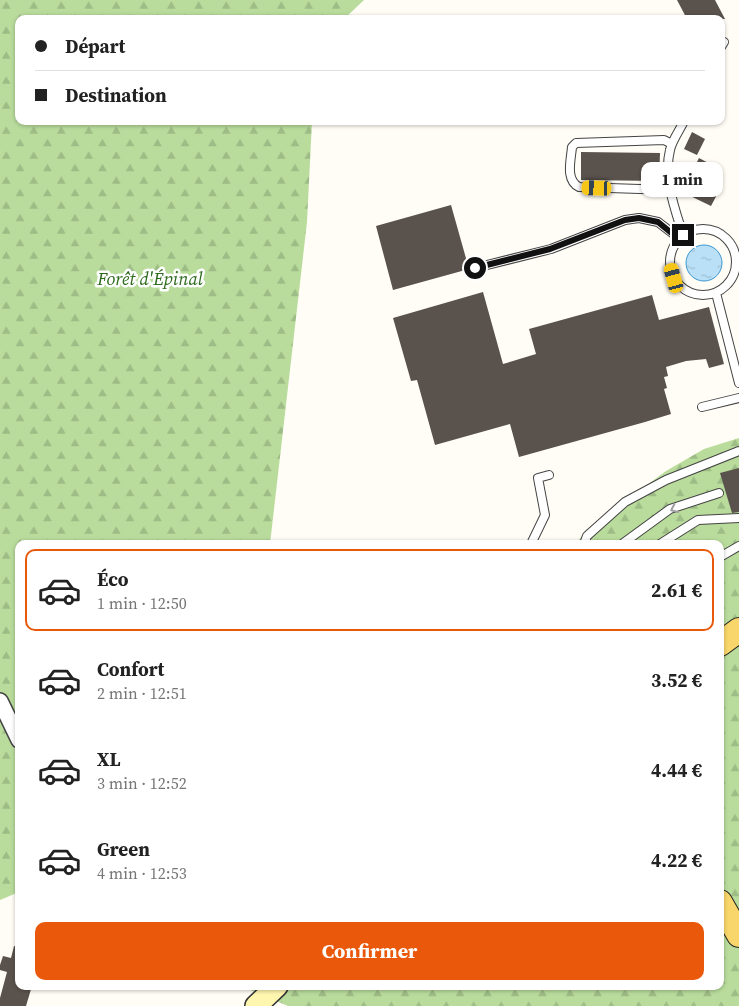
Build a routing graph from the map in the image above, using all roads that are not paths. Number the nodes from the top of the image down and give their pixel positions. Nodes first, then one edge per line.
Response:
1 (682, 125) edge
2 (672, 144) junction
3 (670, 190) junction
4 (681, 237) junction
5 (738, 259) edge
6 (475, 268) dead end
7 (716, 293) junction
8 (739, 383) edge
9 (739, 398) edge
10 (702, 407) dead end
11 (739, 451) edge
12 (549, 474) dead end
13 (719, 493) dead end
14 (739, 518) edge
15 (533, 540) edge
16 (586, 540) edge
17 (627, 540) edge
18 (666, 540) edge
19 (739, 546) edge
20 (724, 555) edge
21 (739, 630) edge
22 (724, 641) edge
23 (0, 701) edge
24 (15, 732) edge
25 (724, 909) edge
26 (739, 935) edge
27 (273, 990) edge
28 (256, 1006) edge

1 - 2 lane
2 - 3 lane
2 - 3 lane
3 - 4 lane
4 - 5 lane
4 - 6 lane
4 - 7 lane
5 - 7 lane
7 - 8 lane
9 - 10 lane
11 - 16 lane
12 - 15 lane
13 -> 17 lane
14 - 18 lane
19 - 20 lane
21 - 22 main road
23 - 24 street
25 - 26 main road
27 - 28 main road

